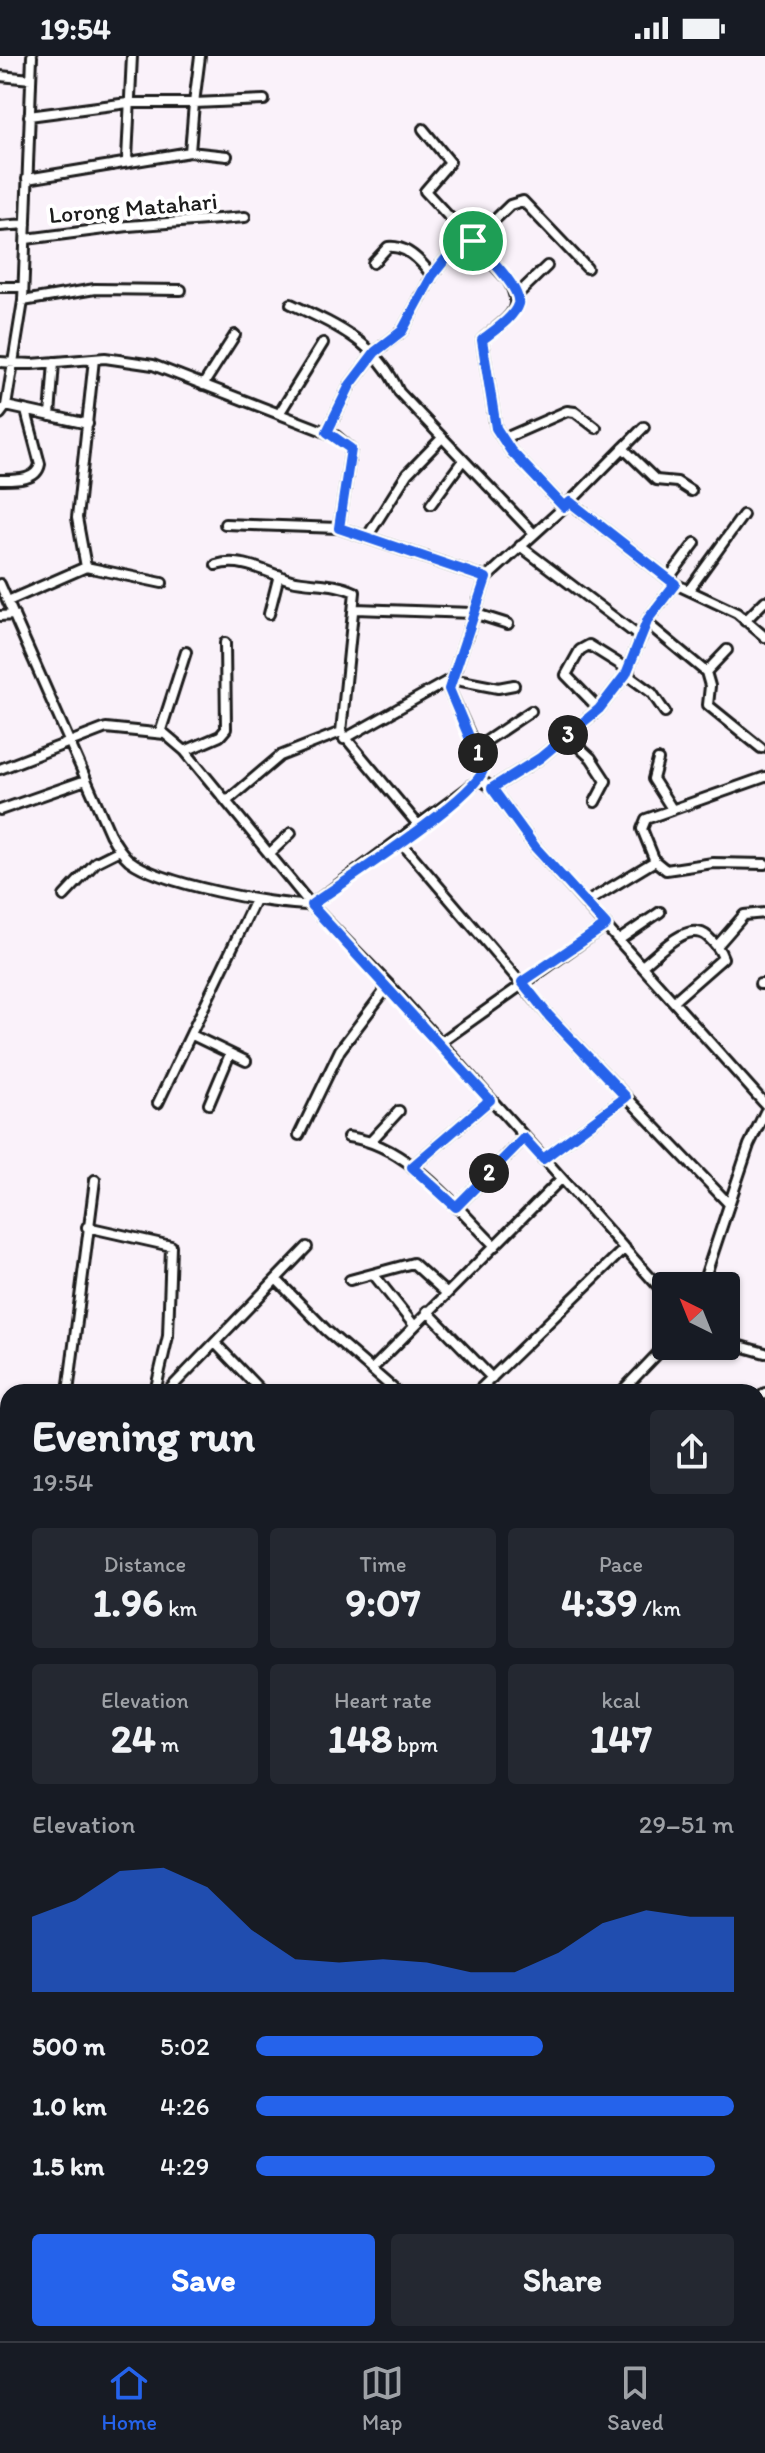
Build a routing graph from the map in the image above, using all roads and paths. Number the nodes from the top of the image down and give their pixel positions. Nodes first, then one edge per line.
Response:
1 (32, 56) edge
2 (132, 56) edge
3 (200, 56) edge
4 (0, 76) edge
5 (31, 79) junction
6 (264, 100) dead end
7 (128, 103) junction
8 (194, 103) junction
9 (29, 116) junction
10 (423, 129) dead end
11 (190, 152) junction
12 (227, 156) dead end
13 (127, 159) junction
14 (27, 179) junction
15 (245, 217) dead end
16 (26, 224) junction
17 (0, 226) edge
18 (466, 233) junction
19 (26, 239) junction
20 (473, 241) junction
21 (373, 263) dead end
22 (547, 266) dead end
23 (587, 268) dead end
24 (432, 276) junction
25 (0, 287) edge
26 (23, 287) junction
27 (181, 290) dead end
28 (517, 295) junction
29 (23, 301) junction
30 (291, 304) dead end
31 (235, 335) dead end
32 (323, 343) dead end
33 (375, 352) junction
34 (94, 359) junction
35 (0, 362) edge
36 (54, 362) junction
37 (14, 364) junction
38 (203, 385) junction
39 (3, 410) edge
40 (26, 411) junction
41 (279, 414) junction
42 (50, 416) junction
43 (88, 424) junction
44 (644, 427) dead end
45 (596, 428) dead end
46 (327, 432) junction
47 (442, 438) junction
48 (503, 439) junction
49 (623, 448) junction
50 (463, 460) junction
51 (0, 480) edge
52 (691, 491) dead end
53 (431, 504) dead end
54 (567, 504) junction
55 (743, 515) dead end
56 (225, 524) dead end
57 (339, 528) junction
58 (533, 533) junction
59 (367, 537) junction
60 (695, 543) dead end
61 (520, 546) junction
62 (216, 565) dead end
63 (86, 567) junction
64 (279, 575) junction
65 (486, 578) junction
66 (671, 582) junction
67 (162, 583) dead end
68 (0, 584) edge
69 (689, 590) junction
70 (8, 601) junction
71 (765, 601) edge
72 (355, 609) junction
73 (473, 613) junction
74 (269, 614) dead end
75 (14, 615) junction
76 (0, 616) edge
77 (745, 621) junction
78 (647, 623) junction
79 (508, 624) dead end
80 (765, 637) edge
81 (641, 638) junction
82 (225, 643) dead end
83 (727, 650) dead end
84 (186, 652) dead end
85 (627, 672) junction
86 (706, 672) junction
87 (451, 679) junction
88 (514, 685) dead end
89 (599, 709) junction
90 (531, 711) dead end
91 (665, 712) dead end
92 (160, 733) junction
93 (342, 735) junction
94 (567, 736) junction
95 (69, 742) junction
96 (476, 748) junction
97 (761, 748) dead end
98 (185, 751) junction
99 (658, 760) dead end
100 (0, 769) edge
101 (765, 777) edge
102 (480, 779) junction
103 (86, 780) junction
104 (492, 788) junction
105 (227, 801) junction
106 (595, 802) dead end
107 (672, 809) junction
108 (0, 810) edge
109 (420, 827) junction
110 (291, 833) dead end
111 (400, 841) junction
112 (120, 850) junction
113 (269, 854) junction
114 (655, 861) junction
115 (765, 864) edge
116 (64, 896) dead end
117 (255, 900) junction
118 (587, 902) junction
119 (311, 905) junction
120 (660, 912) dead end
121 (765, 913) edge
122 (606, 925) junction
123 (619, 940) junction
124 (717, 946) junction
125 (642, 966) junction
126 (522, 982) junction
127 (389, 985) junction
128 (674, 1001) junction
129 (192, 1035) junction
130 (440, 1043) junction
131 (230, 1054) junction
132 (246, 1061) dead end
133 (626, 1097) junction
134 (490, 1100) junction
135 (158, 1103) dead end
136 (209, 1104) dead end
137 (765, 1104) edge
138 (399, 1111) dead end
139 (765, 1112) edge
140 (299, 1135) dead end
141 (348, 1137) dead end
142 (524, 1138) junction
143 (372, 1140) junction
144 (543, 1159) junction
145 (412, 1167) junction
146 (561, 1179) junction
147 (95, 1180) dead end
148 (729, 1204) junction
149 (456, 1207) junction
150 (87, 1227) junction
151 (495, 1246) junction
152 (307, 1247) dead end
153 (625, 1248) junction
154 (707, 1272) edge
155 (374, 1275) junction
156 (276, 1279) junction
157 (652, 1279) edge
158 (350, 1280) dead end
159 (446, 1293) junction
160 (427, 1311) junction
161 (413, 1324) junction
162 (215, 1343) junction
163 (740, 1346) edge
164 (765, 1353) edge
165 (652, 1360) edge
166 (373, 1368) junction
167 (492, 1378) junction
168 (69, 1384) edge
169 (157, 1384) edge
170 (175, 1384) edge
171 (254, 1384) edge
172 (389, 1384) edge
173 (486, 1384) edge
174 (629, 1384) edge

1 - 5 street
2 - 7 street
3 - 8 street
4 - 5 street
5 - 9 street
6 - 8 street
7 - 8 street
7 - 9 street
7 - 13 street
8 - 11 street
9 - 14 street
10 - 18 street
11 - 12 street
11 - 13 street
13 - 14 street
14 - 16 street
15 - 19 street, Lorong Matahari
16 - 17 street
16 - 19 street
18 - 20 street
18 - 24 street
19 - 26 street
20 - 23 street
20 - 28 street
21 - 24 street
22 - 28 street
24 - 33 street
25 - 26 street
26 - 29 street
27 - 29 street
28 - 48 street
29 - 37 street
30 - 33 street
31 - 38 street
32 - 41 street
33 - 46 street
33 - 47 street
34 - 36 street
34 - 38 street
34 - 43 street
35 - 37 street
36 - 37 street
36 - 42 street
37 - 39 street
38 - 41 street
39 - 40 street
40 - 42 street
40 - 51 street
41 - 46 street
42 - 43 street
43 - 63 street
44 - 49 street
45 - 48 street
46 - 57 street
47 - 50 street
47 - 59 street
48 - 54 street
49 - 52 street
49 - 54 street
50 - 53 street
50 - 58 street
54 - 58 street
54 - 66 street
55 - 69 street
56 - 57 street
57 - 59 street
58 - 61 street
59 - 65 street
60 - 66 street
61 - 65 street
61 - 81 street
62 - 64 street
63 - 67 street
63 - 70 street
64 - 72 street
64 - 74 street
65 - 73 street
66 - 69 street
66 - 78 street
68 - 70 street
69 - 77 street
70 - 75 street
71 - 77 street
72 - 73 street
72 - 93 street
73 - 79 street
73 - 87 street
75 - 76 street
75 - 95 street
77 - 80 street
78 - 81 street
78 - 86 street
81 - 85 street
82 - 98 street
83 - 86 street
84 - 92 street
85 - 89 street
85 - 89 street
85 - 91 street
86 - 97 street
87 - 88 street
87 - 93 street
87 - 96 street
89 - 94 street
90 - 96 street
92 - 95 street
92 - 98 street
93 - 105 street
93 - 109 street
94 - 104 street
94 - 106 street
95 - 100 street
95 - 103 street
96 - 102 street
98 - 105 street
99 - 107 street
101 - 107 street
102 - 104 street
102 - 109 street
103 - 108 street
103 - 112 street
104 - 118 street
105 - 113 street
107 - 114 street
109 - 111 street
110 - 113 street
111 - 119 street
111 - 126 street
112 - 116 street
112 - 117 street
113 - 119 street
114 - 115 street
114 - 118 street
117 - 119 street
117 - 129 street
118 - 122 street
119 - 127 street
120 - 123 street
121 - 124 street
122 - 123 street
122 - 126 street
123 - 125 street
124 - 125 street
124 - 128 street
125 - 128 street
126 - 130 street
126 - 133 street
127 - 130 street
127 - 140 street
128 - 137 street
129 - 131 street
129 - 135 street
130 - 134 street
131 - 132 street
131 - 136 street
133 - 144 street
133 - 148 street
134 - 142 street
134 - 145 street
138 - 143 street
139 - 148 street
141 - 143 street
142 - 144 street
142 - 149 street
143 - 145 street
144 - 146 street
145 - 149 street
146 - 151 street
146 - 153 street
147 - 150 street
148 - 154 street
149 - 151 street
150 - 168 street
150 - 169 street
151 - 159 street
152 - 156 street
153 - 157 street
153 - 167 street
155 - 158 street
155 - 159 street
155 - 161 street
156 - 162 street
156 - 166 street
159 - 160 street
160 - 161 street
160 - 167 street
161 - 166 street
162 - 170 street
162 - 171 street
163 - 164 street
165 - 174 street
166 - 172 street
167 - 173 street

